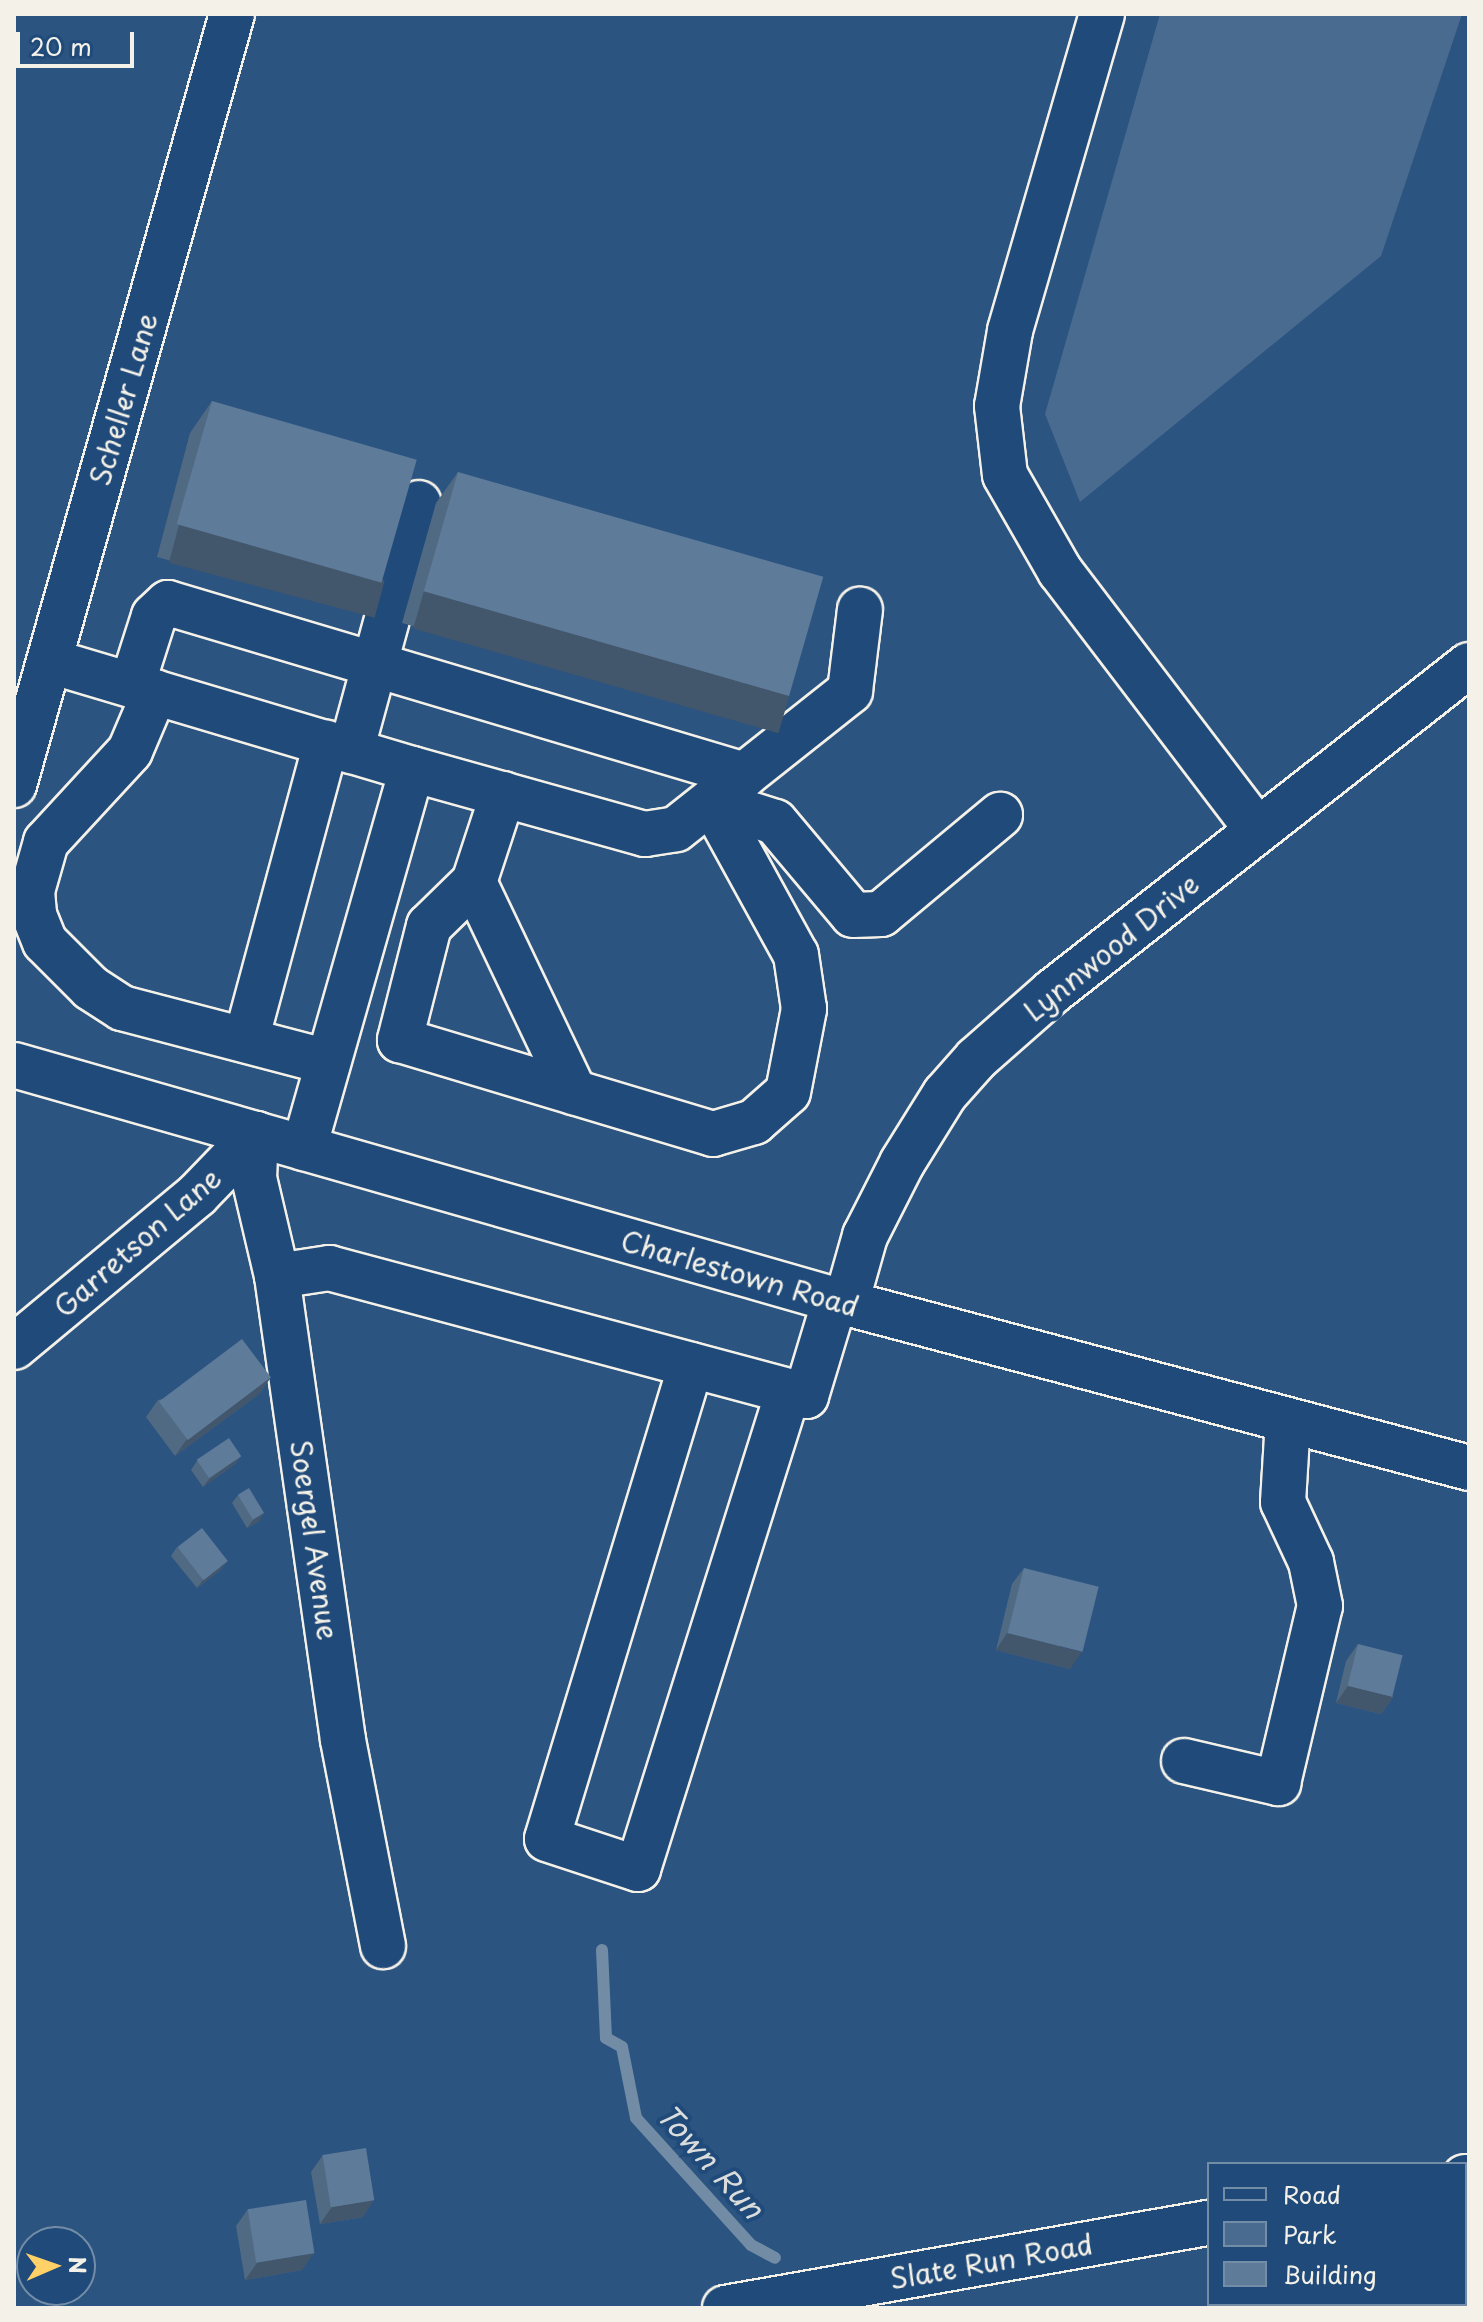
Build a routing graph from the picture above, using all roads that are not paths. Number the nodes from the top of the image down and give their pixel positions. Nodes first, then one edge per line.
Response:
1 (232, 14) edge
2 (1102, 14) edge
3 (419, 503) dead end
4 (860, 610) dead end
5 (50, 661) junction
6 (375, 665) junction
7 (1469, 665) edge
8 (143, 689) junction
9 (338, 747) junction
10 (412, 769) junction
11 (14, 785) edge
12 (728, 788) junction
13 (503, 794) junction
14 (1000, 815) dead end
15 (1257, 830) junction
16 (474, 882) junction
17 (246, 1040) junction
18 (400, 1040) junction
19 (333, 1043) junction
20 (14, 1065) edge
21 (574, 1092) junction
22 (256, 1134) junction
23 (304, 1148) junction
24 (277, 1276) junction
25 (840, 1302) junction
26 (14, 1347) edge
27 (691, 1365) junction
28 (788, 1392) junction
29 (1288, 1420) junction
30 (1469, 1468) edge
31 (1184, 1761) dead end
32 (383, 1946) dead end
33 (1207, 2223) edge
34 (872, 2296) edge
35 (725, 2308) edge

1 - 5 street, Scheller Lane
2 - 15 street
3 - 6 street
4 - 12 street
5 - 8 street
5 - 11 street, Scheller Lane
6 - 8 street
6 - 9 street
6 - 12 street
7 - 15 street, Lynnwood Drive
8 - 9 street
8 - 17 street
9 - 10 street
9 - 17 street
10 - 13 street
10 - 19 street
12 - 13 street
12 - 14 street
12 - 21 street
13 - 16 street
15 - 25 street, Lynnwood Drive
16 - 18 street
16 - 21 street
17 - 19 street
18 - 19 street
18 - 21 street
19 - 23 street
20 - 22 street, Charlestown Road
22 - 23 street, Charlestown Road
22 - 24 street, Soergel Avenue
22 - 26 street, Garretson Lane
23 - 25 street, Charlestown Road
24 - 27 street
24 - 32 street, Soergel Avenue
25 - 28 street, Lynnwood Drive
25 - 29 street, Charlestown Road
27 - 28 street
27 - 28 street
29 - 30 street, Charlestown Road
29 - 31 street
33 - 34 street, Slate Run Road
34 - 35 street, Slate Run Road

